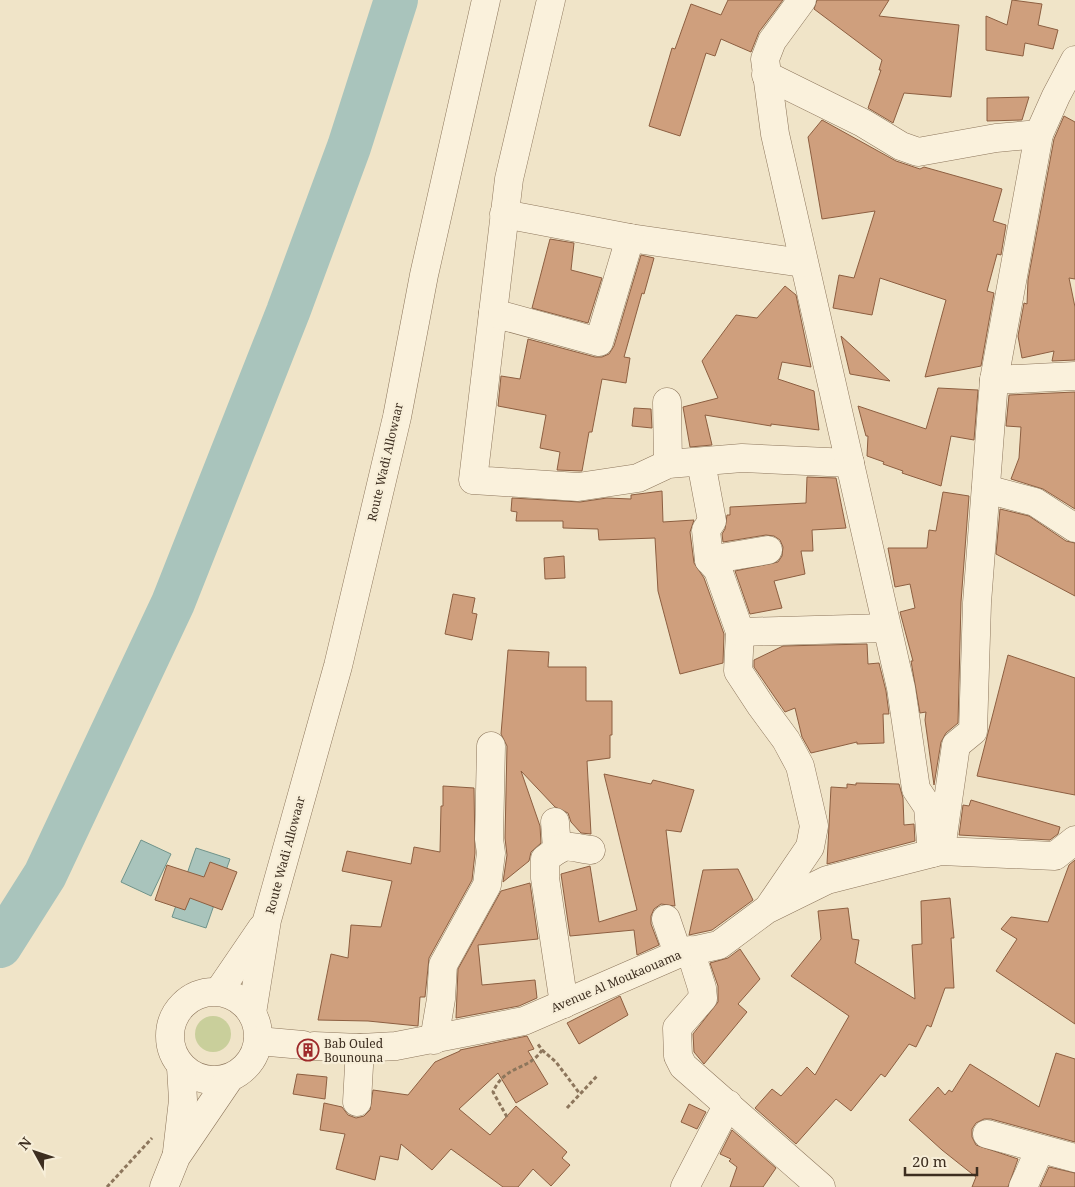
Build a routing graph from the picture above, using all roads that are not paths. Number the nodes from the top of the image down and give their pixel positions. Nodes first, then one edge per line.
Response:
1 (486, 0) edge
2 (551, 0) edge
3 (802, 0) edge
4 (1075, 60) edge
5 (766, 75) junction
6 (1065, 102) edge
7 (1039, 134) junction
8 (504, 214) junction
9 (630, 238) junction
10 (803, 263) junction
11 (493, 313) junction
12 (1075, 376) edge
13 (994, 380) junction
14 (667, 402) dead end
15 (701, 462) junction
16 (850, 463) junction
17 (668, 464) junction
18 (986, 489) junction
19 (1075, 528) edge
20 (768, 550) dead end
21 (709, 560) junction
22 (886, 628) junction
23 (740, 632) junction
24 (490, 746) dead end
25 (555, 822) dead end
26 (1075, 840) edge
27 (557, 848) junction
28 (591, 850) dead end
29 (937, 852) junction
30 (766, 910) junction
31 (666, 918) dead end
32 (267, 920) junction
33 (684, 952) junction
34 (219, 991) junction
35 (564, 1004) junction
36 (252, 1013) junction
37 (434, 1040) junction
38 (258, 1042) junction
39 (360, 1048) junction
40 (181, 1067) junction
41 (229, 1080) junction
42 (357, 1102) dead end
43 (728, 1104) junction
44 (987, 1134) dead end
45 (1040, 1149) junction
46 (176, 1157) junction
47 (1075, 1158) edge
48 (812, 1184) edge
49 (164, 1187) edge
50 (686, 1187) edge
51 (1023, 1187) edge

1 - 32 street, Route Wadi Allowaar
2 - 8 street
3 - 5 street
4 - 6 street
5 - 7 street
5 - 10 street
6 - 7 street
7 - 13 street
8 - 9 street
8 - 11 street
9 - 10 street
9 - 11 street
10 - 16 street
11 - 17 street
12 - 13 street
13 - 18 street
14 - 17 street
15 - 16 street
15 - 17 street
15 - 21 street
16 - 22 street
18 - 19 street
18 - 29 street
20 - 21 street
21 - 23 street
22 - 23 street
22 - 29 street
23 - 30 street
24 - 37 street
25 - 27 street
26 - 29 street, Avenue Al Moukaouama
27 - 28 street
27 - 35 street
29 - 30 street, Avenue Al Moukaouama
30 - 33 street, Avenue Al Moukaouama
31 - 33 street
32 - 34 street, Route Wadi Allowaar
32 - 36 street, Route Wadi Allowaar
33 - 35 street, Avenue Al Moukaouama
33 - 43 street
34 - 36 street
34 - 40 street
35 - 37 street, Avenue Al Moukaouama
36 - 38 street
37 - 39 street, Avenue Al Moukaouama
38 - 39 street, Avenue Al Moukaouama
38 - 41 street
39 - 42 street
40 - 41 street
40 - 46 street
41 - 46 street
43 - 48 street
43 - 50 street
44 - 45 street
45 - 47 street
45 - 51 street
46 - 49 street

